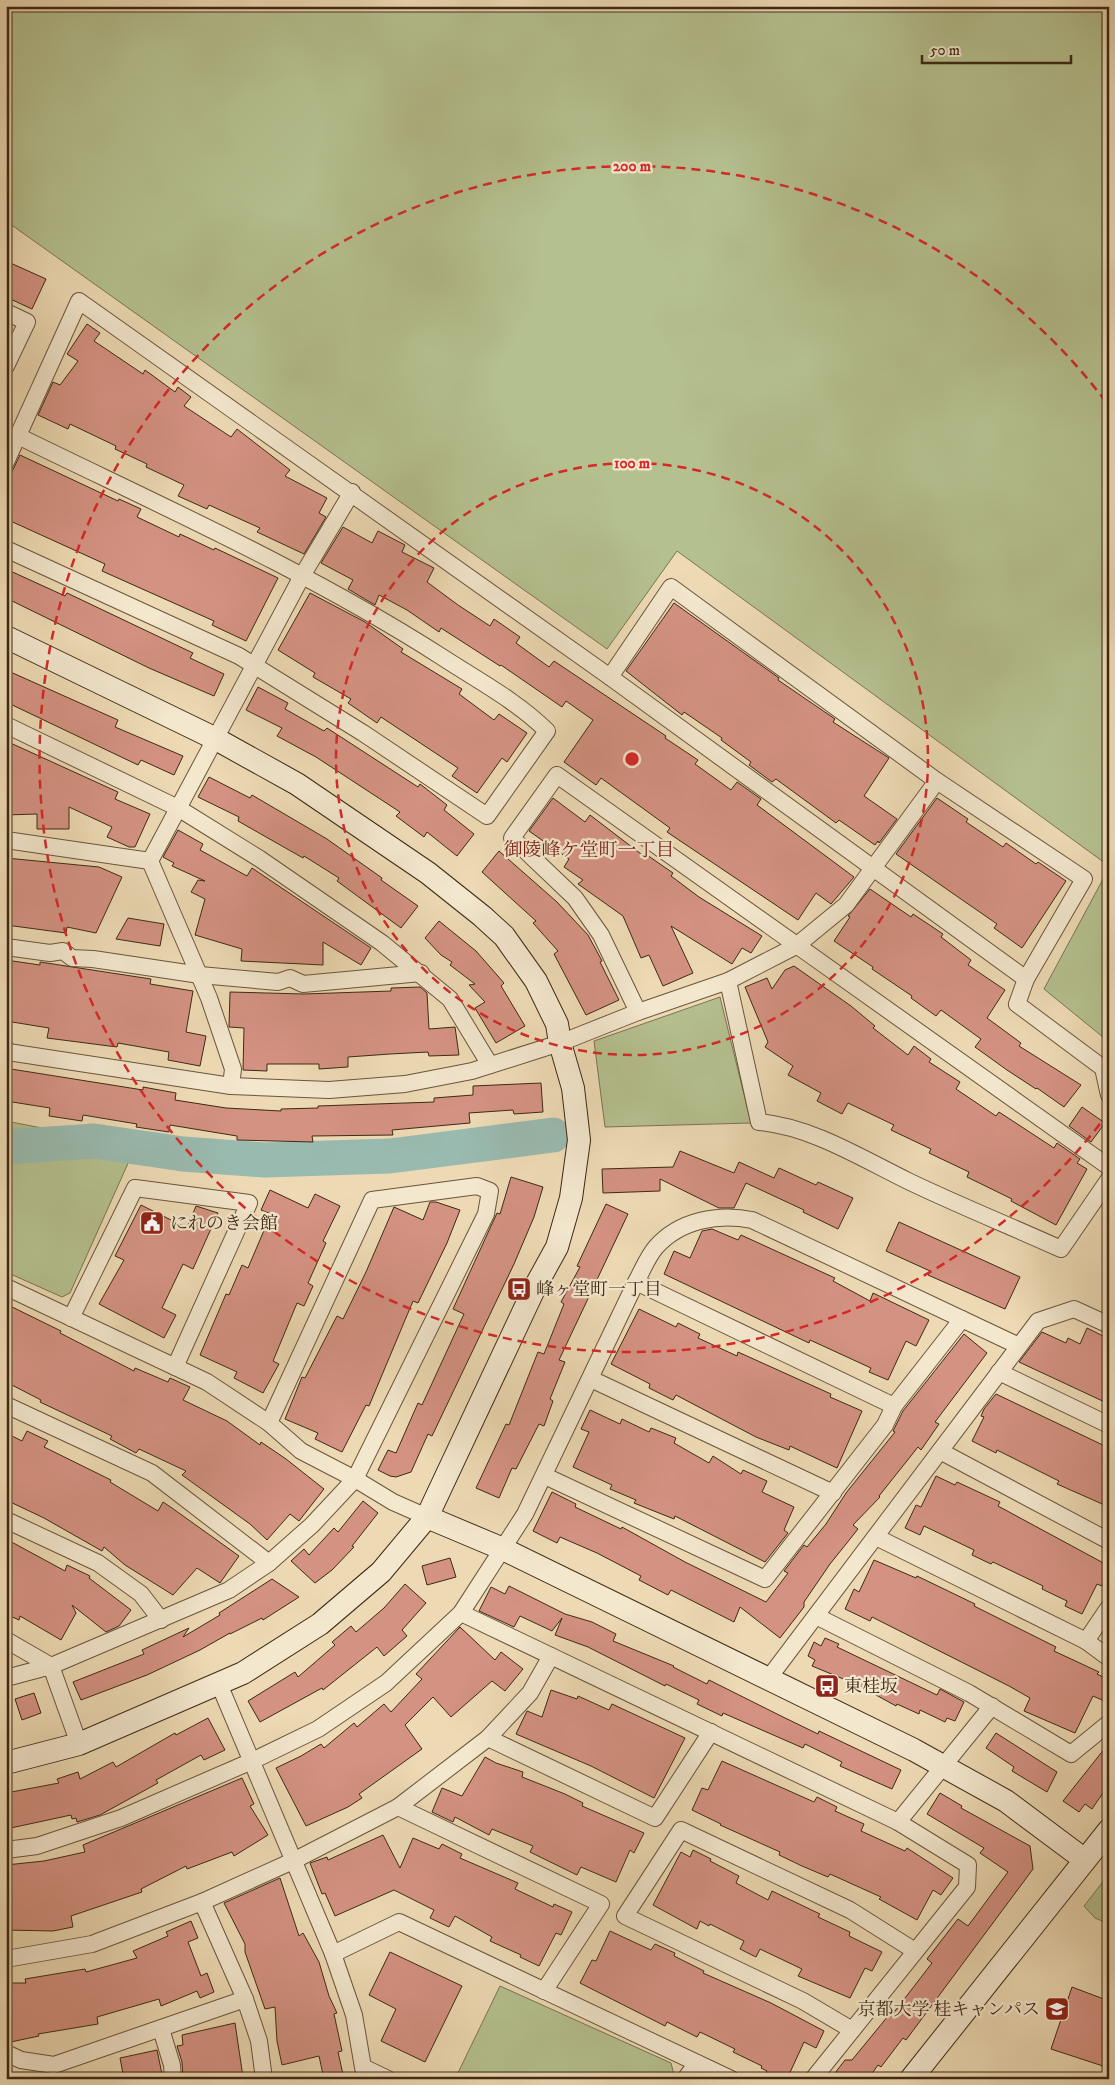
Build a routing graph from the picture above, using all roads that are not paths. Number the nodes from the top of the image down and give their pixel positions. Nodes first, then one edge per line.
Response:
1 (6, 312) edge
2 (6, 366) edge
3 (18, 436) junction
4 (6, 462) edge
5 (352, 492) junction
6 (6, 549) edge
7 (302, 576) junction
8 (6, 637) edge
9 (255, 665) junction
10 (610, 676) junction
11 (6, 725) edge
12 (216, 739) junction
13 (937, 781) junction
14 (178, 808) junction
15 (6, 840) edge
16 (150, 861) junction
17 (874, 869) junction
18 (796, 946) junction
19 (6, 947) edge
20 (421, 974) junction
21 (200, 975) junction
22 (1026, 979) junction
23 (728, 981) junction
24 (638, 1012) junction
25 (560, 1043) junction
26 (6, 1048) edge
27 (490, 1065) junction
28 (231, 1086) junction
29 (1109, 1095) edge
30 (1109, 1167) edge
31 (1109, 1179) edge
32 (636, 1282) junction
33 (6, 1287) edge
34 (71, 1318) junction
35 (962, 1319) junction
36 (1109, 1325) edge
37 (1020, 1346) junction
38 (175, 1367) junction
39 (999, 1372) junction
40 (591, 1379) junction
41 (6, 1404) edge
42 (894, 1406) junction
43 (269, 1423) junction
44 (1109, 1425) edge
45 (940, 1451) junction
46 (545, 1476) junction
47 (355, 1478) junction
48 (833, 1493) junction
49 (427, 1517) junction
50 (6, 1520) edge
51 (876, 1537) junction
52 (1109, 1540) edge
53 (503, 1549) junction
54 (269, 1564) junction
55 (1109, 1606) edge
56 (461, 1613) junction
57 (816, 1616) junction
58 (161, 1620) junction
59 (6, 1640) edge
60 (1086, 1641) junction
61 (552, 1656) junction
62 (1109, 1658) edge
63 (52, 1666) junction
64 (6, 1678) edge
65 (768, 1679) junction
66 (219, 1684) junction
67 (992, 1706) junction
68 (1109, 1722) edge
69 (711, 1732) junction
70 (488, 1738) junction
71 (79, 1744) junction
72 (252, 1761) junction
73 (6, 1763) edge
74 (944, 1766) junction
75 (398, 1807) junction
76 (898, 1822) junction
77 (1109, 1830) edge
78 (6, 1850) edge
79 (295, 1860) junction
80 (1085, 1860) junction
81 (202, 1902) junction
82 (915, 1952) junction
83 (333, 1954) junction
84 (6, 1959) edge
85 (544, 1991) junction
86 (245, 1999) junction
87 (161, 2029) junction
88 (852, 2030) junction
89 (6, 2053) edge
90 (697, 2063) junction
91 (365, 2073) edge
92 (173, 2079) edge
93 (264, 2079) edge
94 (388, 2079) edge
95 (685, 2079) edge
96 (731, 2079) edge
97 (813, 2079) edge
98 (911, 2079) edge

1 - 2 street
3 - 4 street
3 - 5 street
3 - 7 street
5 - 7 street
5 - 10 street
6 - 9 street
7 - 9 street
7 - 9 street
8 - 12 street
9 - 12 street
10 - 13 street
10 - 17 street
11 - 14 street
12 - 14 street
12 - 25 street
13 - 17 street
13 - 22 street
14 - 16 street
14 - 20 street
15 - 16 street
16 - 21 street
17 - 18 street
17 - 22 street
18 - 23 street
18 - 24 street
18 - 30 street
19 - 21 street
20 - 21 street
20 - 27 street
21 - 28 street
22 - 29 street
23 - 24 street
23 - 31 street
24 - 25 street
25 - 27 street
25 - 49 street
26 - 28 street
27 - 28 street
32 - 35 street
32 - 40 street
32 - 42 street
33 - 34 street
34 - 38 street
34 - 38 street
35 - 37 street
35 - 42 street
36 - 37 street
37 - 39 street
38 - 43 street
39 - 44 street
39 - 45 street
40 - 46 street
40 - 48 street
41 - 54 street
42 - 48 street
43 - 47 street
43 - 47 street
45 - 51 street
45 - 52 street
46 - 48 street
46 - 53 street
47 - 49 street
47 - 54 street
49 - 53 street
49 - 66 street
50 - 58 street
51 - 57 street
51 - 60 street
53 - 56 street
53 - 65 street
54 - 58 street
55 - 60 street
56 - 61 street
56 - 72 street
57 - 65 street
57 - 67 street
58 - 63 street
59 - 63 street
60 - 62 street
61 - 69 street
61 - 70 street
63 - 64 street
63 - 71 street
65 - 74 street
66 - 71 street
66 - 72 street
67 - 68 street
67 - 74 street
69 - 70 street
69 - 76 street
70 - 75 street
71 - 73 street
72 - 78 street
72 - 79 street
74 - 76 street
74 - 80 street
75 - 79 street
75 - 85 street
76 - 82 street
77 - 80 street
79 - 81 street
79 - 83 street
80 - 98 street
81 - 84 street
81 - 86 street
82 - 88 street
82 - 88 street
83 - 85 street
83 - 91 street
85 - 90 street
86 - 87 street
86 - 93 street
87 - 89 street
87 - 92 street
88 - 97 street
90 - 95 street
90 - 96 street
91 - 94 street

